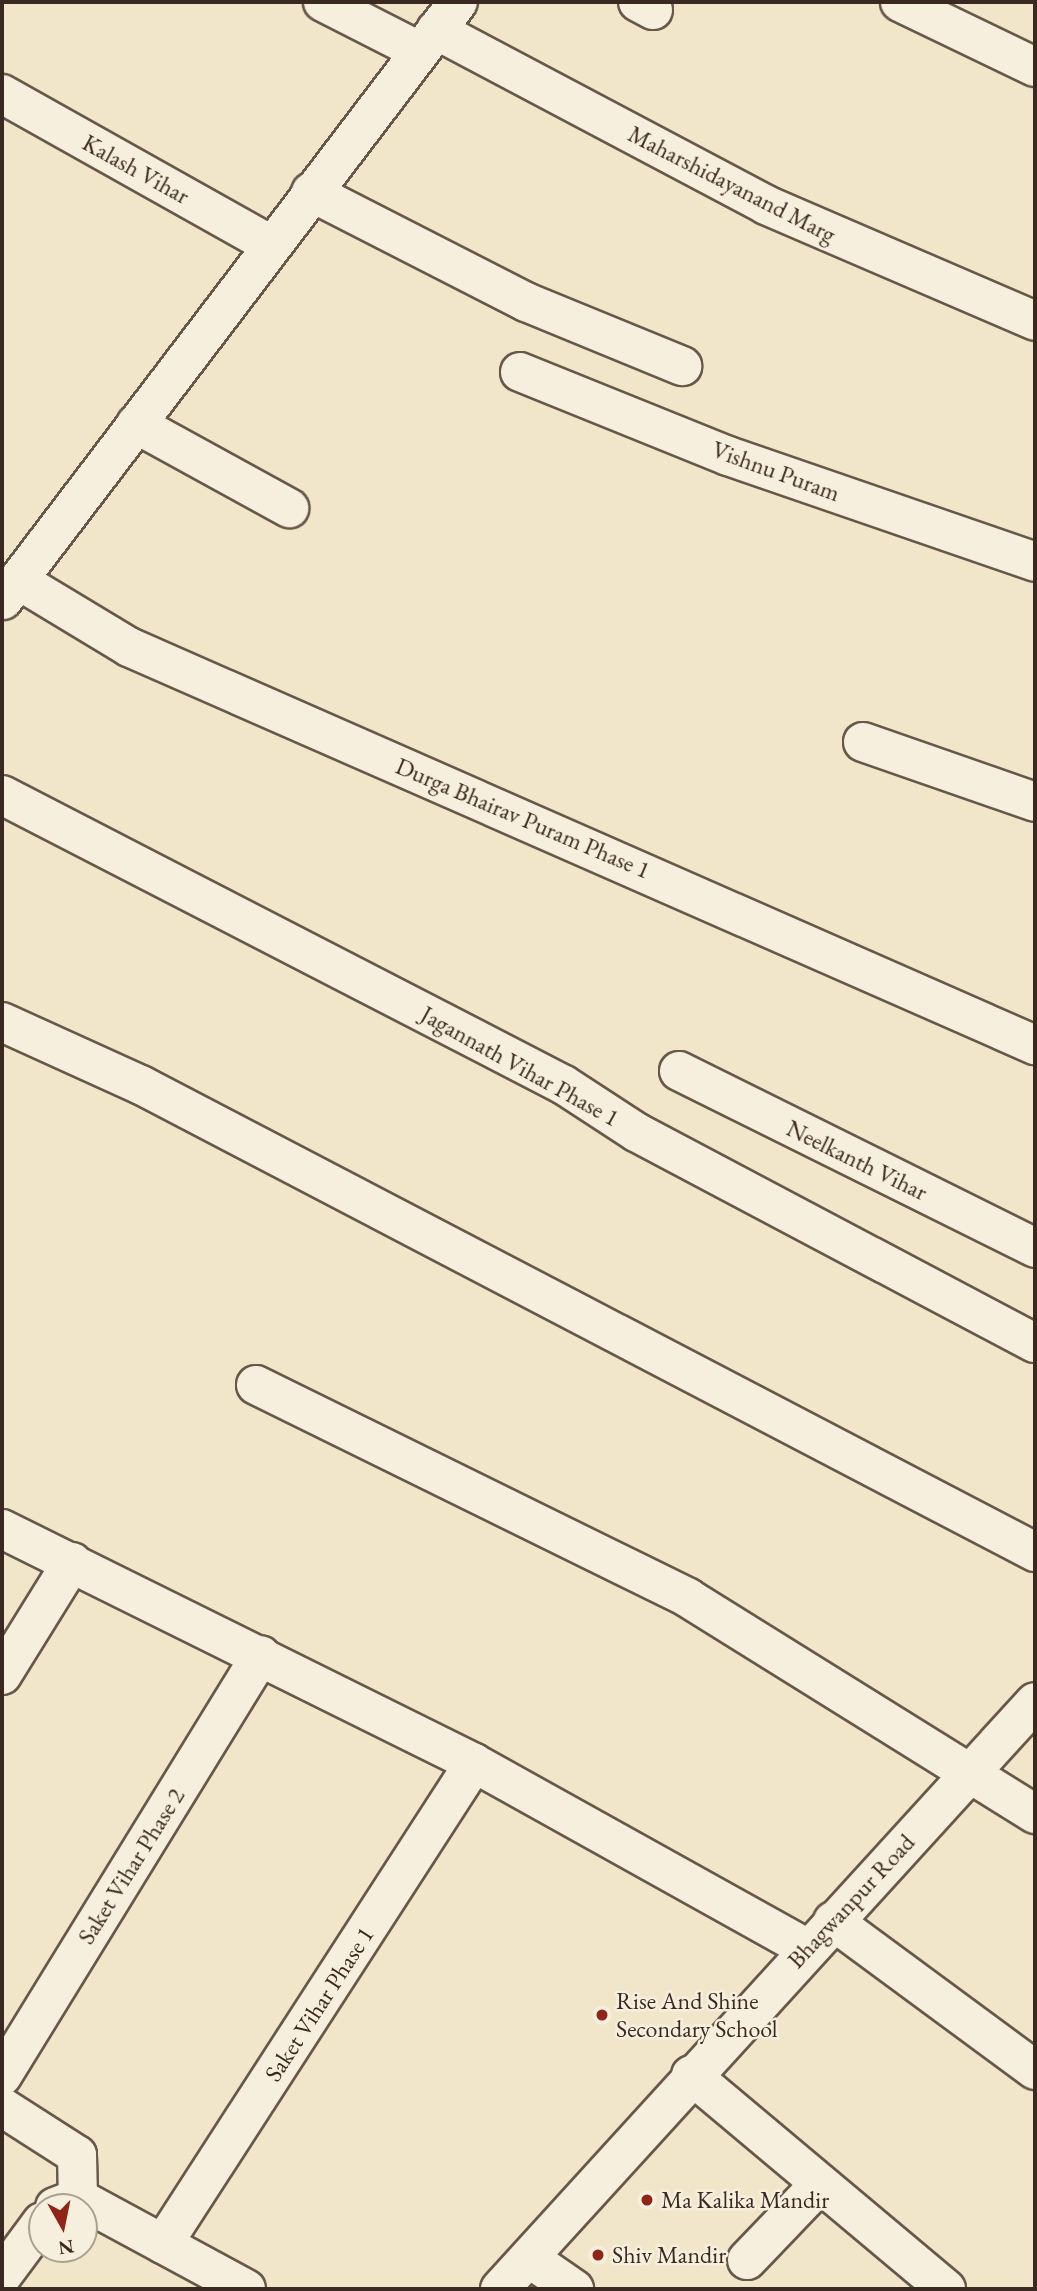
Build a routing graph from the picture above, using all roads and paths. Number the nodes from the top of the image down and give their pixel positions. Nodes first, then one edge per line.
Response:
1 (323, 2) edge
2 (900, 2) edge
3 (438, 28) edge
4 (1035, 67) edge
5 (2, 94) edge
6 (311, 192) junction
7 (271, 245) junction
8 (1035, 321) edge
9 (682, 366) dead end
10 (520, 372) dead end
11 (136, 424) junction
12 (289, 508) dead end
13 (1035, 562) edge
14 (10, 591) edge
15 (863, 742) dead end
16 (2, 795) edge
17 (1035, 802) edge
18 (2, 1022) edge
19 (1035, 1045) edge
20 (679, 1072) dead end
21 (1035, 1248) edge
22 (1035, 1343) edge
23 (256, 1385) dead end
24 (2, 1529) edge
25 (1035, 1552) edge
26 (72, 1562) junction
27 (261, 1656) junction
28 (2, 1675) edge
29 (1035, 1702) edge
30 (474, 1763) junction
31 (974, 1771) junction
32 (1035, 1814) edge
33 (833, 1921) junction
34 (806, 1948) junction
35 (1035, 2070) edge
36 (691, 2075) junction
37 (2, 2076) edge
38 (2, 2107) edge
39 (820, 2184) junction
40 (69, 2193) edge
41 (98, 2216) edge
42 (28, 2241) edge
43 (163, 2244) junction
44 (529, 2258) junction
45 (747, 2260) dead end
46 (2, 2276) edge
47 (246, 2289) edge
48 (500, 2289) edge
49 (574, 2289) edge
50 (946, 2289) edge

1 - 3 street, Maharshidayanand Marg
2 - 4 street
3 - 6 street
3 - 8 street, Maharshidayanand Marg
5 - 7 street, Kalash Vihar
6 - 7 street
6 - 9 street
7 - 11 street
10 - 13 street, Vishnu Puram
11 - 12 street
11 - 14 street
14 - 19 street, Durga Bhairav Puram Phase 1
15 - 17 street
16 - 22 street, Jagannath Vihar Phase 1
18 - 25 street
20 - 21 street, Neelkanth Vihar
23 - 31 street
24 - 26 street
26 - 27 street
26 - 28 street
27 - 30 street
27 - 37 street, Saket Vihar Phase 2
29 - 31 street, Bhagwanpur Road
30 - 34 street
30 - 43 street, Saket Vihar Phase 1
31 - 32 street
31 - 33 street, Bhagwanpur Road
33 - 34 street, Bhagwanpur Road
33 - 35 street
34 - 36 street, Bhagwanpur Road
36 - 39 street
36 - 44 street, Bhagwanpur Road
38 - 40 street
39 - 45 street
39 - 50 street
41 - 43 street
42 - 46 street
43 - 47 street
44 - 48 street, Bhagwanpur Road
44 - 49 street

